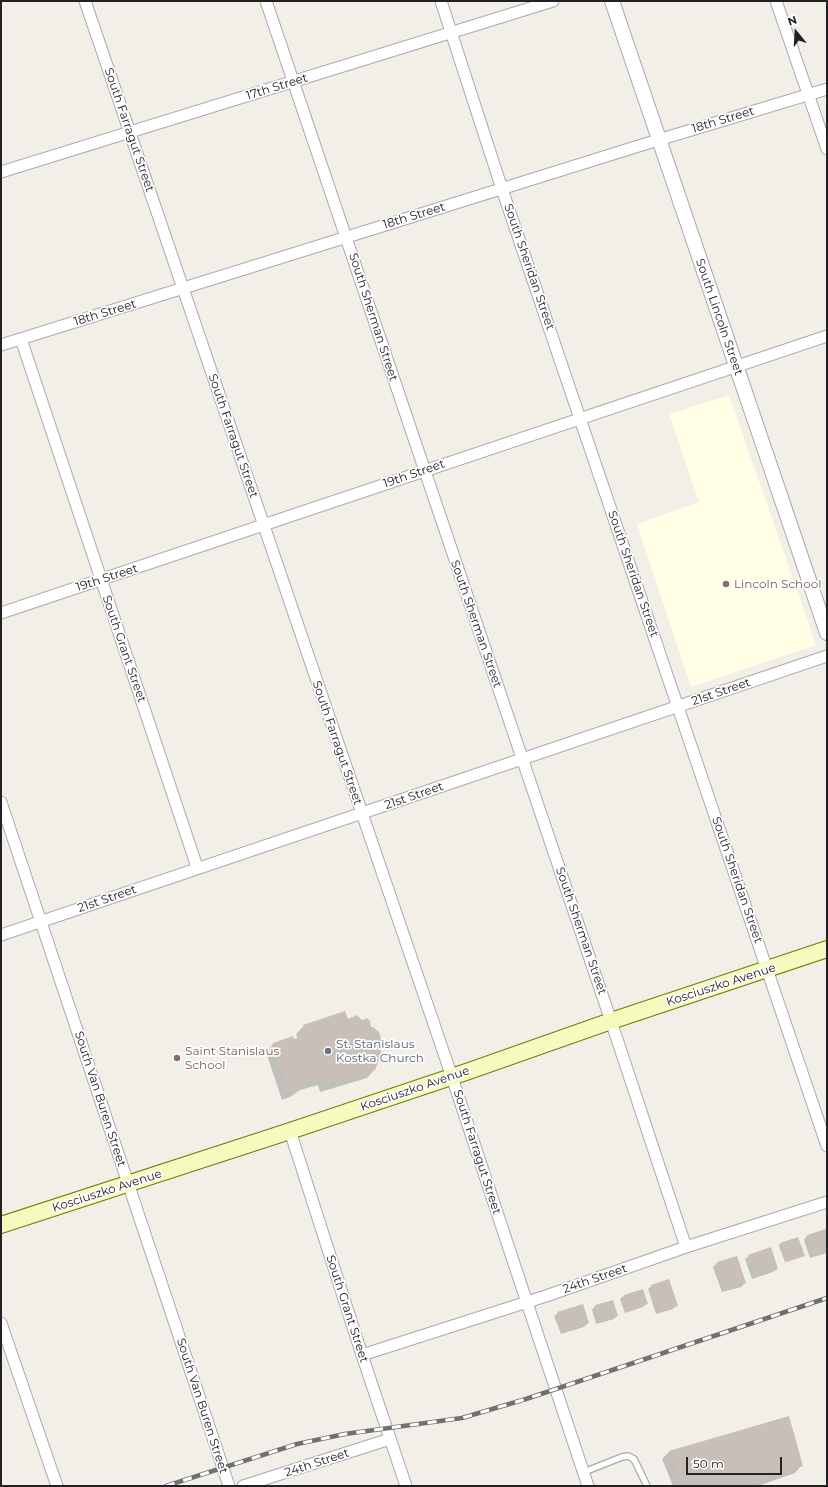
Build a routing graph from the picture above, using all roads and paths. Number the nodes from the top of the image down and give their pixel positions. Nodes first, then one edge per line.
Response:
1 (84, 1) edge
2 (266, 1) edge
3 (441, 1) edge
4 (552, 1) edge
5 (612, 1) edge
6 (776, 1) edge
7 (452, 32) junction
8 (293, 82) junction
9 (827, 89) edge
10 (809, 95) junction
11 (130, 132) junction
12 (659, 140) junction
13 (827, 149) edge
14 (1, 172) edge
15 (502, 188) junction
16 (346, 237) junction
17 (183, 288) junction
18 (827, 336) edge
19 (21, 339) junction
20 (1, 345) edge
21 (736, 366) junction
22 (580, 418) junction
23 (424, 471) junction
24 (263, 526) junction
25 (101, 580) junction
26 (1, 612) edge
27 (827, 633) edge
28 (827, 656) edge
29 (678, 707) junction
30 (523, 759) junction
31 (1, 802) edge
32 (361, 814) junction
33 (198, 867) junction
34 (41, 921) junction
35 (1, 935) edge
36 (827, 949) edge
37 (768, 970) junction
38 (612, 1021) junction
39 (452, 1077) junction
40 (290, 1131) junction
41 (827, 1146) edge
42 (128, 1184) junction
43 (827, 1202) edge
44 (1, 1225) edge
45 (686, 1247) junction
46 (526, 1302) junction
47 (1, 1323) edge
48 (362, 1355) junction
49 (390, 1439) junction
50 (584, 1472) junction
51 (57, 1486) edge
52 (229, 1486) edge
53 (243, 1486) edge
54 (406, 1486) edge
55 (588, 1486) edge
56 (647, 1486) edge

1 - 11 street, South Farragut Street
2 - 8 street, South Sherman Street
3 - 7 street, South Sheridan Street
4 - 7 street, 17th Street
5 - 12 street, South Lincoln Street
6 - 10 street
7 - 8 street, 17th Street
7 - 15 street, South Sheridan Street
8 - 11 street, 17th Street
8 - 16 street, South Sherman Street
9 - 10 street, 18th Street
10 - 12 street, 18th Street
10 - 13 street
11 - 14 street, 17th Street
11 - 17 street, South Farragut Street
12 - 15 street, 18th Street
12 - 21 street, South Lincoln Street
15 - 16 street, 18th Street
15 - 22 street, South Sheridan Street
16 - 17 street, 18th Street
16 - 23 street, South Sherman Street
17 - 19 street, 18th Street
17 - 24 street, South Farragut Street
18 - 21 street, 19th Street
19 - 20 street, 18th Street
19 - 25 street, South Grant Street
21 - 22 street, 19th Street
21 - 27 street, South Lincoln Street
22 - 23 street, 19th Street
22 - 29 street, South Sheridan Street
23 - 24 street, 19th Street
23 - 30 street, South Sherman Street
24 - 25 street, 19th Street
24 - 32 street, South Farragut Street
25 - 26 street, 19th Street
25 - 33 street, South Grant Street
28 - 29 street, 21st Street
29 - 30 street, 21st Street
29 - 37 street, South Sheridan Street
30 - 32 street, 21st Street
30 - 38 street, South Sherman Street
31 - 34 street, South Van Buren Street
32 - 33 street, 21st Street
32 - 39 street, South Farragut Street
33 - 34 street, 21st Street
34 - 35 street, 21st Street
34 - 42 street, South Van Buren Street
36 - 37 main road, Kosciuszko Avenue
37 - 38 main road, Kosciuszko Avenue
37 - 41 street, South Sheridan Street
38 - 39 main road, Kosciuszko Avenue
38 - 45 street, South Sherman Street
39 - 40 main road, Kosciuszko Avenue
39 - 46 street, South Farragut Street
40 - 42 main road, Kosciuszko Avenue
40 - 48 street, South Grant Street
42 - 44 main road, Kosciuszko Avenue
42 - 52 street, South Van Buren Street
43 - 45 street, 24th Street
45 - 46 street, 24th Street
46 - 48 street, 24th Street
46 - 50 street, South Farragut Street
47 - 51 street
48 - 49 street, South Grant Street
49 - 53 street, 24th Street
49 - 54 street, South Grant Street
50 - 55 street, South Farragut Street
50 - 56 lane

